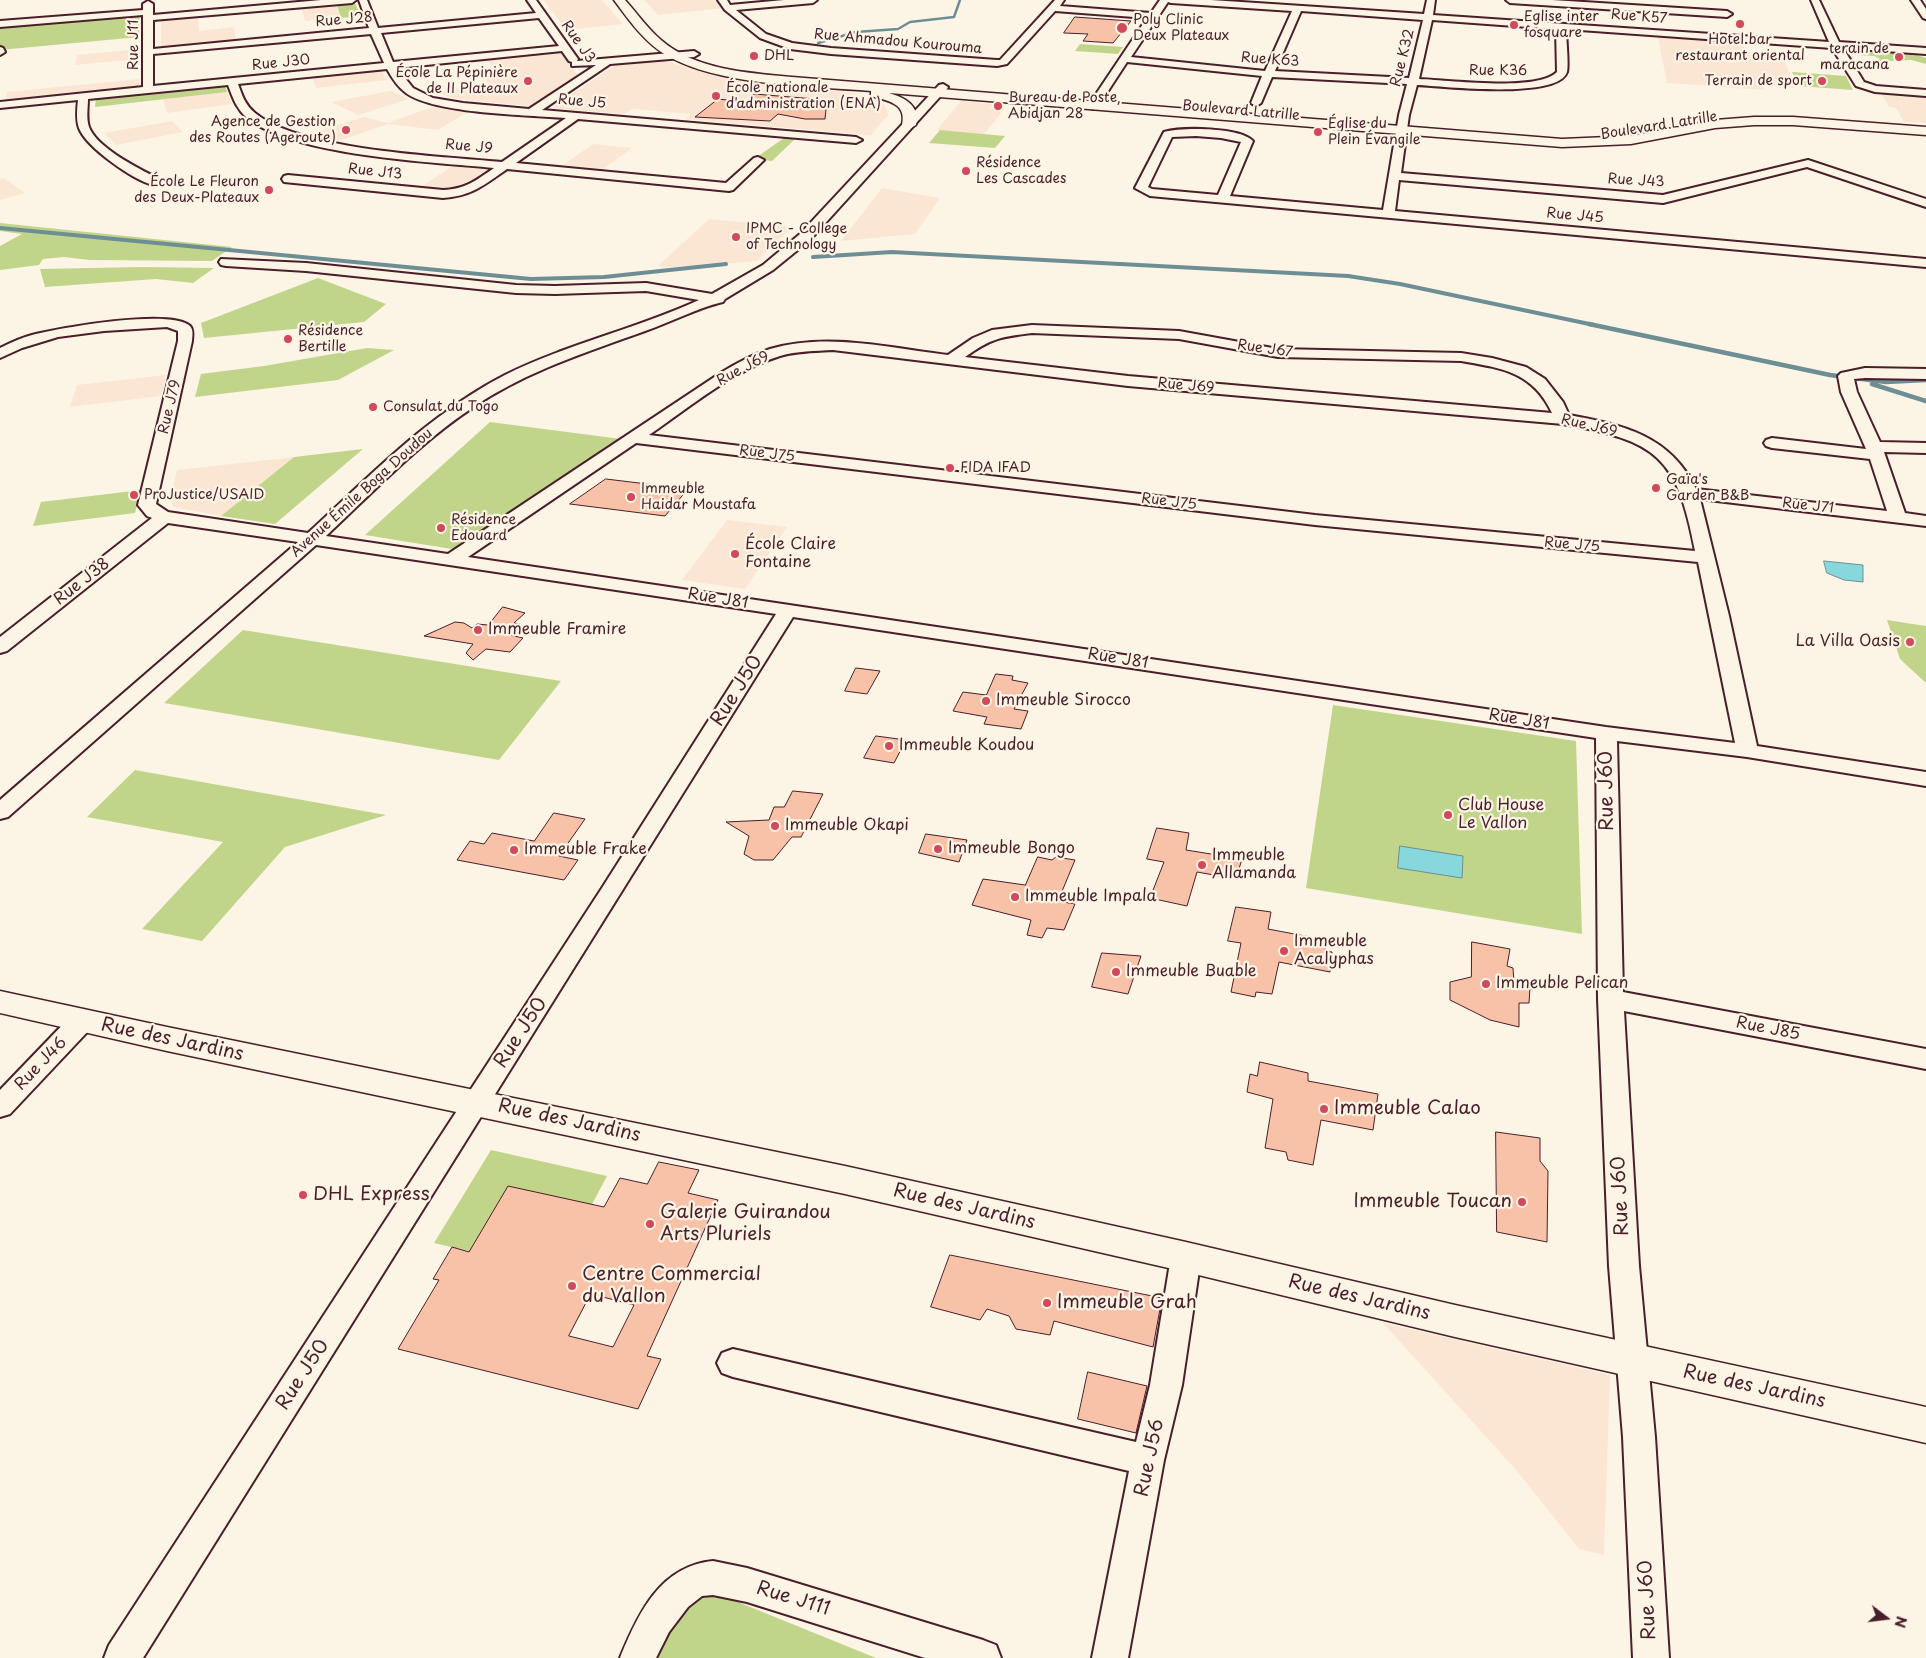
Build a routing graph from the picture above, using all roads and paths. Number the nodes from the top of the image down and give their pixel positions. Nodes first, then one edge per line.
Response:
1 (148, 0) edge
2 (352, 0) edge
3 (363, 0) edge
4 (531, 0) edge
5 (619, 0) edge
6 (814, 0) edge
7 (1060, 0) edge
8 (1164, 0) edge
9 (1170, 0) edge
10 (1431, 0) edge
11 (1510, 0) edge
12 (1520, 0) edge
13 (1722, 0) edge
14 (1815, 0) edge
15 (1915, 0) edge
16 (1604, 3) edge
17 (725, 4) edge
18 (1053, 8) junction
19 (1297, 8) junction
20 (148, 15) junction
21 (542, 15) junction
22 (1153, 16) junction
23 (1926, 16) edge
24 (1428, 17) junction
25 (0, 24) edge
26 (1132, 26) dead end
27 (1146, 26) junction
28 (1561, 26) junction
29 (1730, 26) junction
30 (376, 31) junction
31 (1835, 44) junction
32 (565, 48) junction
33 (679, 51) junction
34 (1926, 51) edge
35 (148, 52) junction
36 (1124, 59) junction
37 (609, 61) junction
38 (576, 64) junction
39 (390, 66) junction
40 (1268, 74) junction
41 (585, 76) junction
42 (1414, 81) junction
43 (232, 82) junction
44 (843, 85) junction
45 (148, 90) junction
46 (941, 90) junction
47 (1926, 93) edge
48 (83, 97) junction
49 (984, 97) junction
50 (1095, 102) junction
51 (1256, 103) dead end
52 (0, 105) edge
53 (928, 105) junction
54 (531, 112) junction
55 (576, 116) junction
56 (910, 125) junction
57 (1926, 126) edge
58 (1402, 127) junction
59 (1926, 132) edge
60 (856, 140) dead end
61 (758, 160) dead end
62 (505, 166) junction
63 (1394, 176) junction
64 (288, 179) dead end
65 (153, 181) dead end
66 (1222, 198) junction
67 (1926, 204) edge
68 (1388, 214) junction
69 (226, 262) dead end
70 (1926, 263) edge
71 (718, 299) junction
72 (0, 354) edge
73 (951, 360) junction
74 (1926, 374) edge
75 (1562, 419) junction
76 (634, 438) junction
77 (1772, 443) dead end
78 (1926, 448) edge
79 (1876, 451) junction
80 (1690, 493) junction
81 (1898, 516) junction
82 (164, 517) junction
83 (1926, 521) edge
84 (310, 540) junction
85 (1706, 557) junction
86 (453, 560) junction
87 (788, 610) junction
88 (0, 647) edge
89 (1606, 733) junction
90 (1747, 751) junction
91 (1926, 779) edge
92 (0, 812) edge
93 (1610, 999) junction
94 (0, 1002) edge
95 (82, 1021) junction
96 (1926, 1059) edge
97 (477, 1102) junction
98 (0, 1107) edge
99 (1186, 1257) junction
100 (1631, 1360) junction
101 (733, 1363) dead end
102 (1926, 1425) edge
103 (1148, 1460) junction
104 (122, 1658) edge
105 (638, 1658) edge
106 (982, 1658) edge
107 (1110, 1658) edge
108 (1651, 1658) edge

1 - 20 street, Rue J11
2 - 20 street
3 - 30 street, Rue J5
4 - 21 street, Rue J3
5 - 33 main road, Boulevard Latrille
6 - 17 street
7 - 18 street, Rue Ahmadou Kourouma
8 - 22 street
9 - 19 street, Rue K57
10 - 24 street, Rue K32
11 - 12 street
12 - 16 street
13 - 29 street
14 - 31 street
15 - 23 street
16 - 29 street
17 - 18 street, Rue Ahmadou Kourouma
18 - 22 street
19 - 24 street, Rue K57
19 - 40 street
20 - 25 street
20 - 35 street, Rue J11
21 - 30 street, Rue J28
21 - 32 street, Rue J3
22 - 27 street
24 - 28 street, Rue K57
24 - 42 street, Rue K32
26 - 27 street
27 - 36 street
28 - 29 street, Rue K57
28 - 42 street, Rue K36
29 - 31 street, Rue K57
30 - 35 street, Rue J28
30 - 39 street, Rue J5
31 - 34 street, Rue K57
31 - 47 street
32 - 38 street, Rue J3
32 - 39 street, Rue J30
33 - 37 street
33 - 44 main road, Boulevard Latrille
33 - 46 main road, Boulevard Latrille
35 - 45 street, Rue J11
36 - 40 street, Rue K63
36 - 50 street
37 - 38 street
37 - 41 street
38 - 41 street, Rue J3
39 - 43 street, Rue J30
39 - 54 street, Rue J5
40 - 42 street, Rue K63
40 - 51 street
41 - 54 street
42 - 58 street, Rue K32
43 - 45 street, Rue J30
43 - 62 street, Rue J9
44 - 46 main road, Boulevard Latrille
44 - 56 main road
45 - 48 street, Rue J30
46 - 49 main road
46 - 50 main road, Boulevard Latrille
46 - 53 street, Avenue Émile Boga Doudou
48 - 52 street, Rue J30
48 - 65 street
49 - 50 main road, Boulevard Latrille
49 - 53 main road
50 - 58 main road, Boulevard Latrille
53 - 56 street, Avenue Émile Boga Doudou
54 - 55 street, Rue J5
55 - 60 street, Rue J5
55 - 62 street
56 - 71 street, Avenue Émile Boga Doudou
57 - 58 main road, Boulevard Latrille
58 - 59 main road, Boulevard Latrille
58 - 63 street, Rue K32
61 - 62 street, Rue J9
62 - 64 street, Rue J13
63 - 67 street, Rue J43
63 - 68 street, Rue K32
66 - 66 street, Rue J45
66 - 68 street, Rue J45
68 - 70 street, Rue J45
69 - 71 street
71 - 84 street, Avenue Émile Boga Doudou
72 - 82 street, Rue J79
73 - 75 street, Rue J69
73 - 75 street, Rue J67
73 - 76 street, Rue J69
74 - 79 street
75 - 80 street, Rue J69
76 - 85 street, Rue J75
76 - 86 street, Rue J69
77 - 79 street
78 - 79 street
79 - 81 street
80 - 81 street, Rue J71
80 - 85 street, Rue J69
81 - 83 street, Rue J71
82 - 84 street
82 - 88 street, Rue J38
84 - 86 street, Rue J81
84 - 92 street, Avenue Émile Boga Doudou
85 - 90 street, Rue J69
86 - 87 street, Rue J81
87 - 89 street, Rue J81
87 - 97 street, Rue J50
89 - 90 street, Rue J81
89 - 93 street, Rue J60
90 - 91 street, Rue J81
93 - 96 street, Rue J85
93 - 100 street, Rue J60
94 - 95 main road, Rue des Jardins
95 - 97 main road, Rue des Jardins
95 - 98 street, Rue J46
97 - 99 main road, Rue des Jardins
97 - 104 street, Rue J50
99 - 100 main road, Rue des Jardins
99 - 103 street, Rue J56
100 - 102 main road, Rue des Jardins
100 - 108 street, Rue J60
101 - 103 street
103 - 107 street, Rue J56
105 - 106 street, Rue J111

